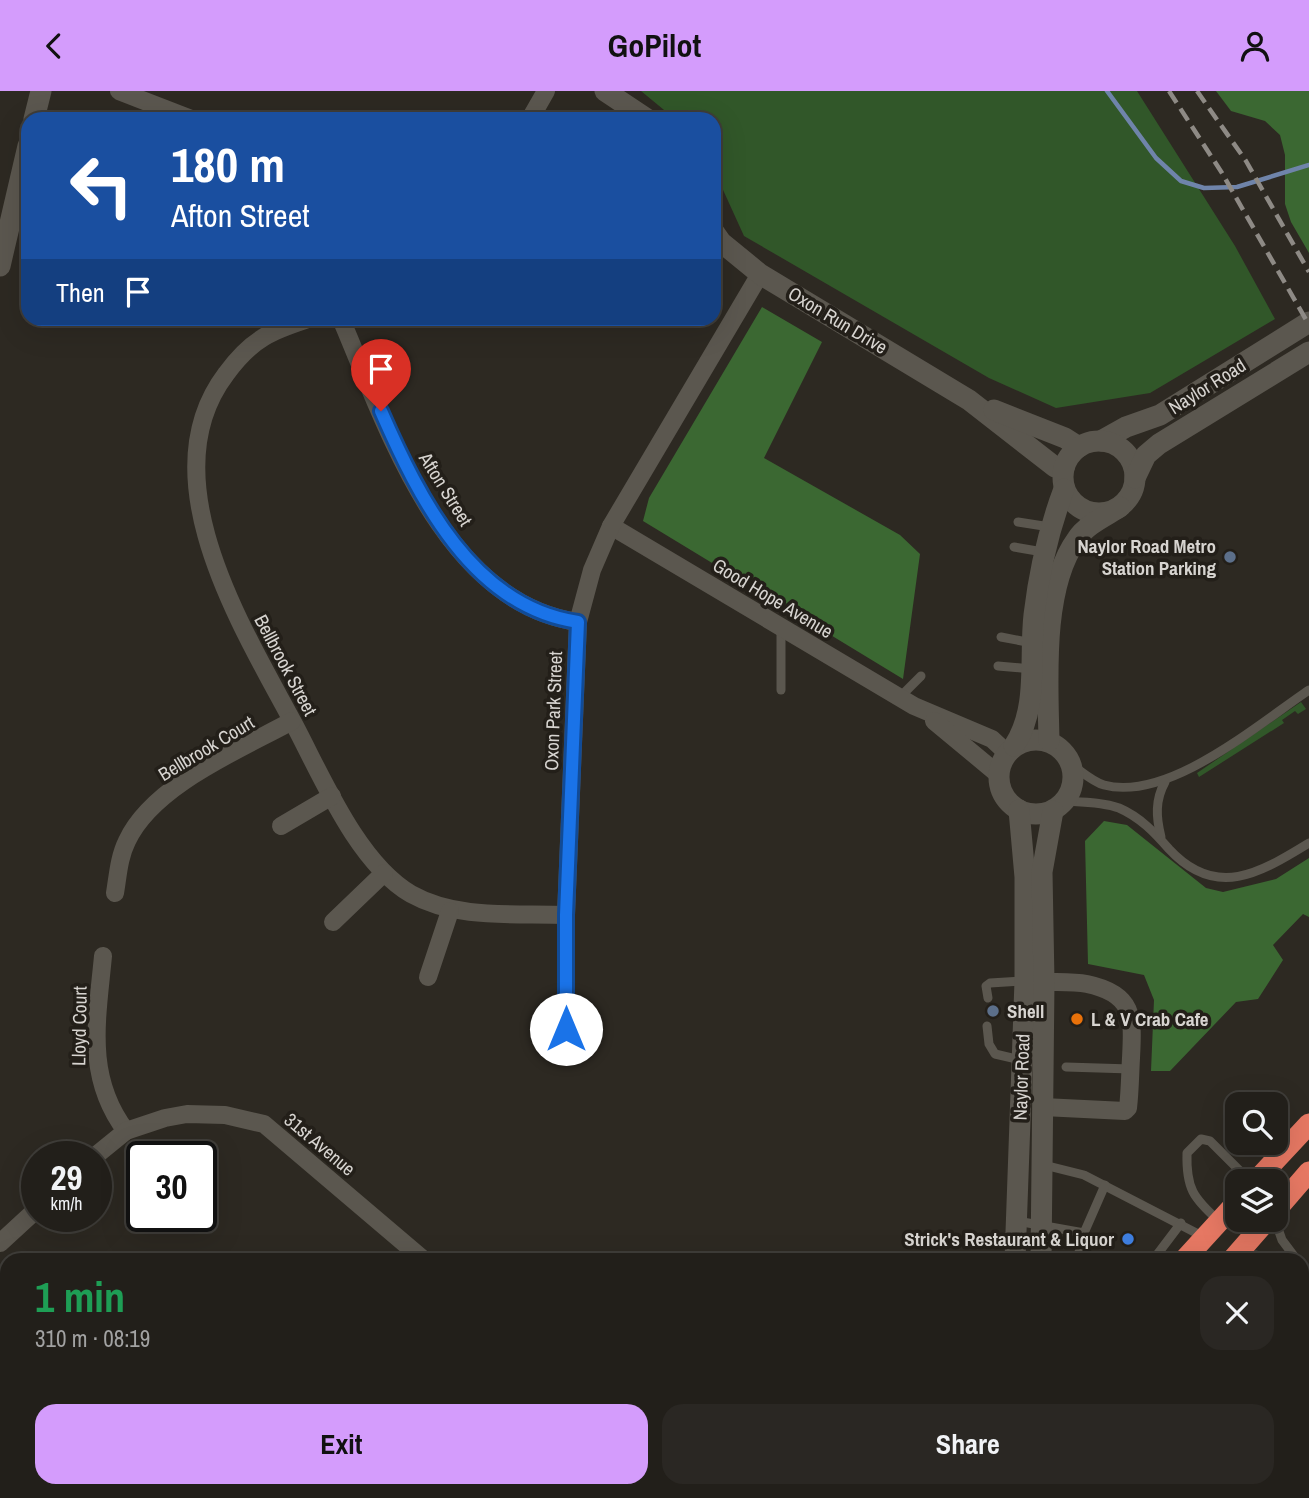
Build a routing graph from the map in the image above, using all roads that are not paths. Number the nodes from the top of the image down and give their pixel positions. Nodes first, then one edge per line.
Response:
1 (41, 91) edge
2 (119, 91) edge
3 (547, 91) edge
4 (605, 91) edge
5 (36, 112) edge
6 (173, 112) edge
7 (534, 112) edge
8 (636, 112) edge
9 (21, 176) edge
10 (721, 242) edge
11 (0, 266) edge
12 (760, 274) junction
13 (1309, 322) edge
14 (290, 326) edge
15 (344, 326) edge
16 (1309, 352) edge
17 (969, 400) junction
18 (1101, 441) junction
19 (1079, 447) junction
20 (1135, 478) junction
21 (1064, 479) junction
22 (1120, 507) junction
23 (1018, 522) dead end
24 (611, 526) junction
25 (1050, 527) junction
26 (1014, 547) dead end
27 (1046, 552) junction
28 (578, 622) junction
29 (781, 628) junction
30 (1001, 637) dead end
31 (1032, 643) junction
32 (999, 666) dead end
33 (1032, 669) junction
34 (921, 676) dead end
35 (781, 690) dead end
36 (1309, 690) edge
37 (907, 701) junction
38 (292, 721) junction
39 (1049, 741) junction
40 (1010, 749) junction
41 (1072, 765) junction
42 (999, 775) junction
43 (1165, 782) junction
44 (332, 796) junction
45 (1059, 806) junction
46 (1019, 810) junction
47 (281, 826) dead end
48 (1161, 839) junction
49 (1309, 843) edge
50 (384, 873) junction
51 (115, 893) dead end
52 (450, 911) junction
53 (566, 915) junction
54 (333, 922) dead end
55 (103, 956) dead end
56 (428, 977) dead end
57 (1035, 981) junction
58 (988, 998) dead end
59 (987, 1026) dead end
60 (566, 1029) dead end
61 (1021, 1060) junction
62 (1066, 1067) dead end
63 (1131, 1069) junction
64 (1043, 1107) junction
65 (1309, 1124) edge
66 (126, 1131) junction
67 (112, 1142) edge
68 (1042, 1165) junction
69 (1238, 1169) edge
70 (1267, 1169) edge
71 (1309, 1173) edge
72 (1105, 1185) junction
73 (1288, 1197) edge
74 (1225, 1215) edge
75 (1017, 1221) junction
76 (1219, 1221) junction
77 (1181, 1223) junction
78 (21, 1224) edge
79 (1041, 1225) junction
80 (1257, 1232) edge
81 (1279, 1232) edge
82 (1084, 1233) junction
83 (1204, 1237) junction
84 (0, 1243) edge
85 (416, 1253) edge
86 (1015, 1253) edge
87 (1041, 1253) edge
88 (1079, 1253) edge
89 (1158, 1253) edge
90 (1190, 1253) edge
91 (1238, 1253) edge
92 (1292, 1253) edge

1 - 5 main road
2 - 6 street
3 - 7 street
4 - 8 main road
9 - 11 main road
10 - 12 main road, Oxon Run Drive
12 - 17 main road, Oxon Run Drive
12 - 24 street, Oxon Park Street
13 - 18 main road, Naylor Road
14 - 38 street, Bellbrook Street
15 - 28 street, Afton Street
16 - 20 main road, Naylor Road
17 - 19 main road, Oxon Run Drive
17 - 21 main road, Oxon Run Drive
18 - 19 main road
18 - 20 main road
19 - 21 main road
20 - 22 main road
21 - 22 main road
21 - 25 main road
22 - 39 main road
23 - 25 lane
24 - 28 street, Oxon Park Street
24 - 29 street, Good Hope Avenue
25 - 27 main road
26 - 27 lane
27 - 31 main road
28 - 53 street, Oxon Park Street
29 - 35 lane
29 - 37 street, Good Hope Avenue
30 - 31 lane
31 - 33 main road
32 - 33 lane
33 - 40 main road
34 - 37 lane
36 - 43 lane
37 - 40 street, Good Hope Avenue
37 - 42 street, Good Hope Avenue
38 - 44 street, Bellbrook Street
38 - 51 street, Bellbrook Court
39 - 40 main road
39 - 41 main road
40 - 42 main road
41 - 43 lane
41 - 45 main road
42 - 46 main road
43 - 48 lane
44 - 47 street
44 - 50 street, Bellbrook Street
45 - 46 main road
45 - 48 lane
45 - 57 main road, Naylor Road
46 - 57 main road, Naylor Road
48 - 49 lane
50 - 52 street, Bellbrook Street
50 - 54 street
52 - 53 street, Bellbrook Street
52 - 56 street
53 - 60 street, Oxon Park Street
55 - 66 street, Lloyd Court
57 - 58 lane
57 - 61 main road, Naylor Road
57 - 63 street
57 - 64 main road, Naylor Road
59 - 61 lane
61 - 75 main road, Naylor Road
62 - 63 lane
63 - 64 street
64 - 68 main road, Naylor Road
65 - 70 highway
66 - 67 street, 31st Avenue
66 - 85 street, 31st Avenue
68 - 72 lane
68 - 79 main road, Naylor Road
69 - 76 lane
71 - 73 highway
72 - 77 lane
72 - 82 lane
74 - 76 highway
75 - 79 lane
75 - 86 main road, Naylor Road
76 - 83 highway
77 - 83 lane
77 - 89 lane
78 - 84 street
79 - 82 lane
79 - 87 main road, Naylor Road
80 - 91 highway
81 - 92 lane
82 - 88 lane
83 - 90 highway

